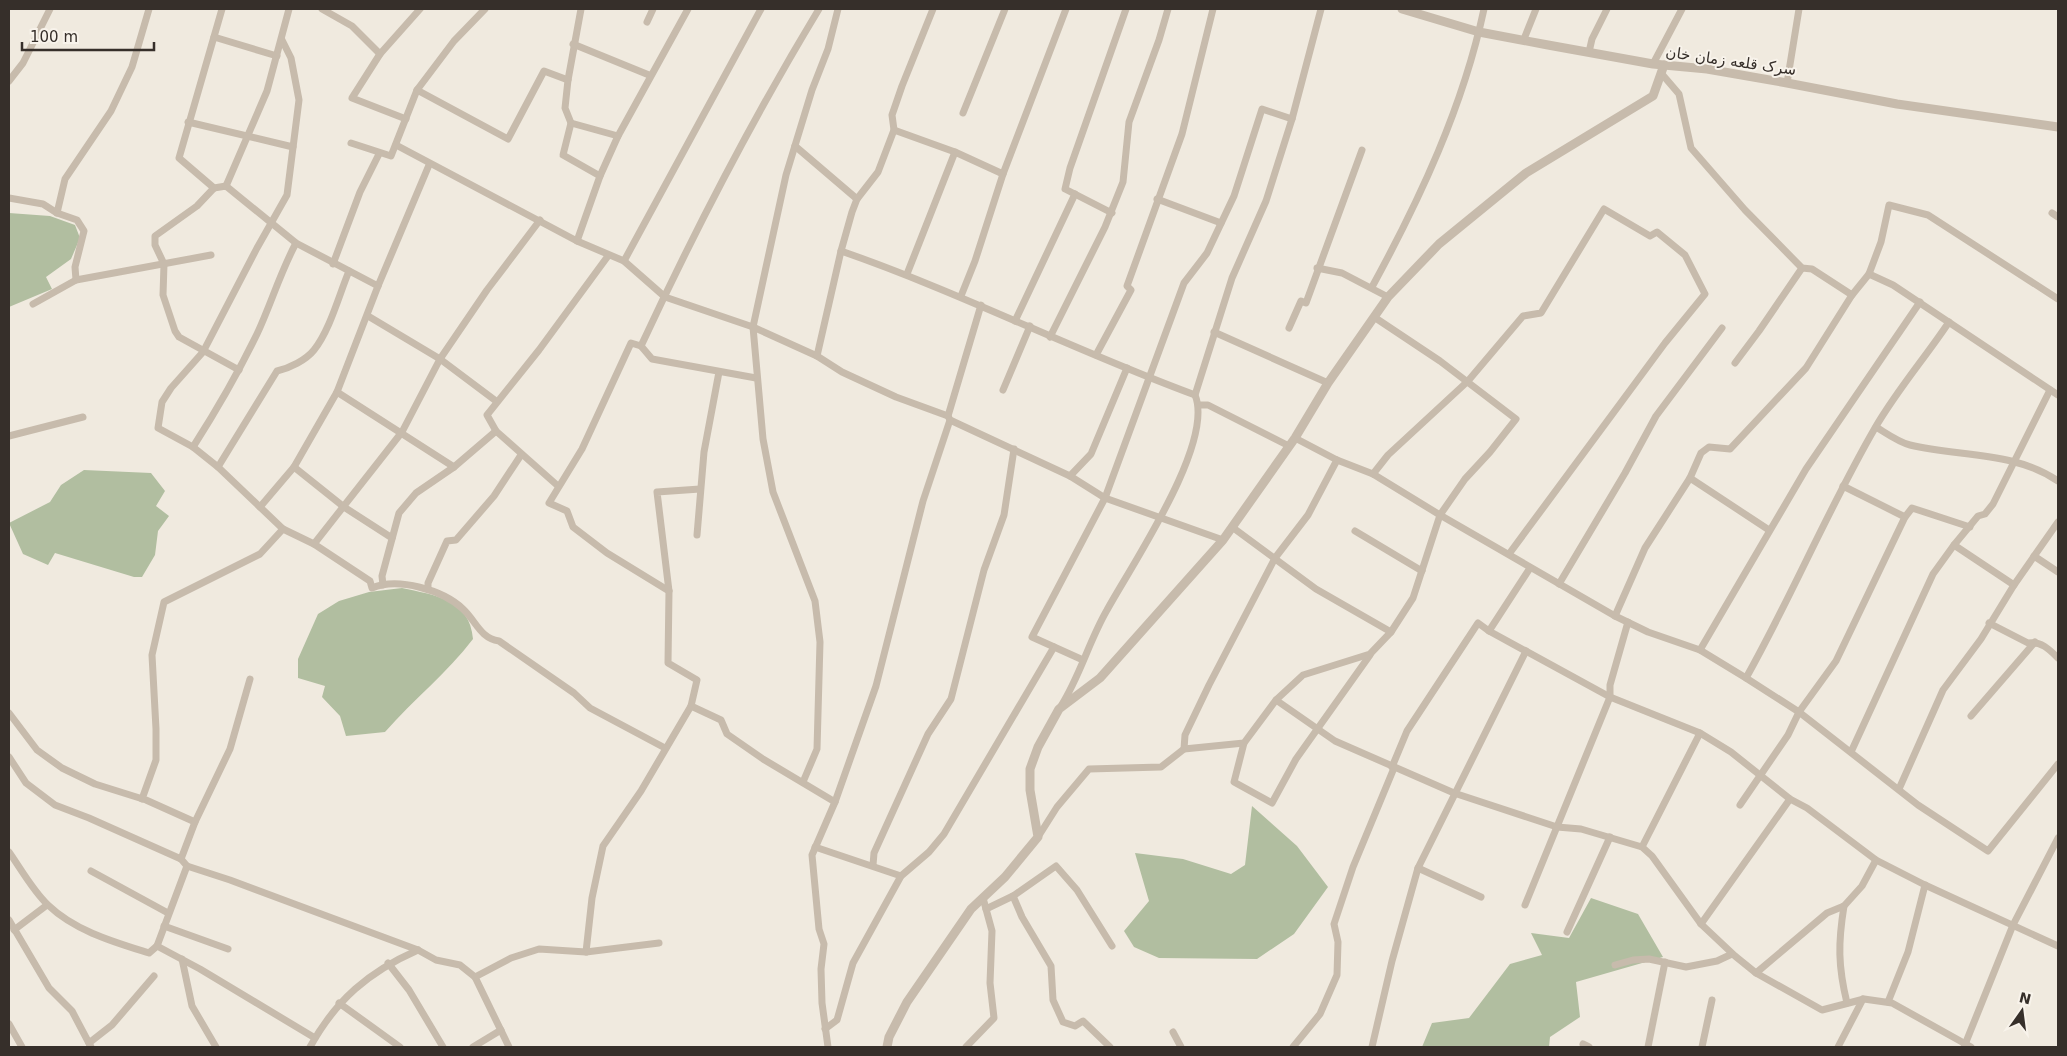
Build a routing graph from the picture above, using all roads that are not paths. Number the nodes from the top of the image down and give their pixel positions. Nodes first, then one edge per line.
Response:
1 (50, 9) edge
2 (149, 9) edge
3 (222, 9) edge
4 (289, 9) edge
5 (322, 9) edge
6 (420, 9) edge
7 (485, 9) edge
8 (581, 9) edge
9 (653, 9) edge
10 (688, 9) edge
11 (761, 9) edge
12 (818, 9) edge
13 (838, 9) edge
14 (933, 9) edge
15 (1005, 9) edge
16 (1066, 9) edge
17 (1126, 9) edge
18 (1168, 9) edge
19 (1213, 9) edge
20 (1320, 9) edge
21 (1402, 9) edge
22 (1484, 9) edge
23 (1536, 9) edge
24 (1607, 9) edge
25 (1682, 9) edge
26 (1799, 9) edge
27 (334, 12) edge
28 (647, 22) dead end
29 (1479, 32) junction
30 (214, 37) junction
31 (1524, 39) junction
32 (282, 40) junction
33 (573, 44) junction
34 (1589, 52) junction
35 (380, 54) junction
36 (277, 56) junction
37 (1653, 64) junction
38 (1662, 69) junction
39 (650, 75) junction
40 (568, 80) junction
41 (9, 81) edge
42 (1787, 83) junction
43 (417, 90) junction
44 (963, 113) dead end
45 (406, 119) junction
46 (1292, 119) junction
47 (188, 122) junction
48 (571, 123) junction
49 (2058, 127) edge
50 (894, 130) junction
51 (618, 136) junction
52 (248, 138) junction
53 (351, 143) dead end
54 (396, 145) junction
55 (795, 146) junction
56 (293, 147) junction
57 (1362, 150) dead end
58 (954, 152) junction
59 (379, 154) junction
60 (429, 165) junction
61 (1003, 174) junction
62 (600, 176) junction
63 (226, 186) junction
64 (214, 188) junction
65 (1075, 194) junction
66 (9, 198) edge
67 (857, 199) junction
68 (1157, 199) junction
69 (1112, 212) junction
70 (57, 213) junction
71 (2052, 213) dead end
72 (2058, 217) edge
73 (540, 220) junction
74 (273, 223) junction
75 (1221, 223) junction
76 (577, 241) junction
77 (296, 243) junction
78 (841, 250) junction
79 (211, 256) dead end
80 (608, 256) junction
81 (624, 261) junction
82 (164, 264) junction
83 (333, 264) junction
84 (1317, 268) junction
85 (1802, 268) junction
86 (348, 271) junction
87 (907, 274) junction
88 (1869, 274) junction
89 (76, 280) junction
90 (378, 286) junction
91 (1372, 287) junction
92 (1852, 295) junction
93 (961, 296) junction
94 (665, 297) junction
95 (1388, 297) junction
96 (2058, 298) edge
97 (1920, 302) junction
98 (33, 304) dead end
99 (981, 305) junction
100 (368, 316) junction
101 (1374, 317) junction
102 (1015, 321) junction
103 (1949, 322) junction
104 (1030, 326) junction
105 (753, 327) junction
106 (1289, 328) dead end
107 (1722, 328) dead end
108 (1214, 332) junction
109 (1050, 337) junction
110 (641, 346) junction
111 (203, 352) junction
112 (1096, 355) junction
113 (817, 356) junction
114 (440, 359) junction
115 (1735, 363) dead end
116 (1127, 368) junction
117 (239, 370) junction
118 (719, 372) junction
119 (756, 378) junction
120 (1148, 378) junction
121 (1468, 381) junction
122 (1328, 383) junction
123 (1003, 390) dead end
124 (2050, 390) junction
125 (337, 392) junction
126 (1195, 395) junction
127 (2058, 395) edge
128 (496, 402) junction
129 (1199, 405) junction
130 (83, 417) dead end
131 (949, 418) junction
132 (1876, 427) junction
133 (496, 431) junction
134 (402, 432) junction
135 (9, 436) edge
136 (1295, 438) junction
137 (1289, 446) junction
138 (193, 447) junction
139 (1014, 449) junction
140 (522, 455) junction
141 (1337, 460) junction
142 (2016, 460) junction
143 (294, 466) junction
144 (218, 467) junction
145 (454, 467) junction
146 (1373, 474) junction
147 (1070, 476) junction
148 (1690, 478) junction
149 (2058, 481) edge
150 (558, 486) junction
151 (1843, 486) junction
152 (700, 489) junction
153 (1105, 498) junction
154 (260, 507) junction
155 (344, 507) junction
156 (1440, 515) junction
157 (1905, 517) junction
158 (1161, 518) junction
159 (2058, 522) edge
160 (1232, 527) junction
161 (1970, 527) junction
162 (283, 529) junction
163 (1769, 530) junction
164 (1355, 531) dead end
165 (697, 535) dead end
166 (392, 538) junction
167 (1222, 540) junction
168 (314, 544) junction
169 (1954, 545) junction
170 (1508, 554) junction
171 (2034, 556) junction
172 (1275, 558) junction
173 (1530, 568) junction
174 (1422, 571) junction
175 (2058, 572) edge
176 (1559, 584) junction
177 (383, 585) junction
178 (2014, 585) junction
179 (428, 589) junction
180 (668, 591) junction
181 (1615, 616) junction
182 (1628, 622) junction
183 (1989, 623) junction
184 (1488, 631) junction
185 (1391, 632) junction
186 (2035, 642) junction
187 (1054, 647) junction
188 (1700, 650) junction
189 (1526, 651) junction
190 (1370, 654) junction
191 (2058, 658) edge
192 (1083, 660) junction
193 (1746, 678) junction
194 (250, 679) dead end
195 (1610, 697) junction
196 (1276, 700) junction
197 (691, 706) junction
198 (1059, 709) junction
199 (1800, 712) junction
200 (9, 713) edge
201 (1971, 716) dead end
202 (1318, 728) junction
203 (1700, 733) junction
204 (1244, 743) junction
205 (665, 748) junction
206 (1184, 749) junction
207 (1851, 752) junction
208 (9, 757) edge
209 (2058, 764) edge
210 (1393, 767) junction
211 (1760, 774) junction
212 (802, 782) junction
213 (1898, 789) junction
214 (1454, 793) junction
215 (142, 798) junction
216 (1790, 799) junction
217 (835, 802) junction
218 (1740, 805) dead end
219 (195, 822) junction
220 (1557, 827) junction
221 (1038, 837) junction
222 (1610, 837) junction
223 (2058, 838) edge
224 (815, 847) junction
225 (1642, 847) junction
226 (9, 852) edge
227 (181, 860) junction
228 (1876, 860) junction
229 (873, 865) junction
230 (186, 866) junction
231 (1418, 868) junction
232 (91, 871) dead end
233 (901, 876) junction
234 (1925, 885) junction
235 (1013, 896) junction
236 (1481, 897) dead end
237 (983, 898) junction
238 (47, 905) junction
239 (1525, 905) dead end
240 (1844, 906) junction
241 (986, 909) junction
242 (168, 913) junction
243 (9, 920) edge
244 (1702, 924) junction
245 (2013, 925) junction
246 (164, 926) junction
247 (14, 930) junction
248 (1567, 932) dead end
249 (659, 944) dead end
250 (157, 946) junction
251 (1112, 946) dead end
252 (2058, 946) edge
253 (228, 949) dead end
254 (418, 950) junction
255 (586, 952) junction
256 (1732, 954) junction
257 (182, 959) junction
258 (1666, 962) junction
259 (388, 963) junction
260 (1614, 965) dead end
261 (1756, 973) junction
262 (154, 976) dead end
263 (475, 978) junction
264 (1864, 999) junction
265 (1712, 1000) dead end
266 (1888, 1002) junction
267 (339, 1003) junction
268 (1847, 1003) junction
269 (9, 1024) edge
270 (825, 1029) junction
271 (500, 1030) junction
272 (1173, 1032) dead end
273 (315, 1038) junction
274 (90, 1045) edge
275 (1967, 1046) edge
276 (22, 1047) edge
277 (216, 1047) edge
278 (310, 1047) edge
279 (400, 1047) edge
280 (443, 1047) edge
281 (473, 1047) edge
282 (509, 1047) edge
283 (828, 1047) edge
284 (887, 1047) edge
285 (966, 1047) edge
286 (1110, 1047) edge
287 (1181, 1047) edge
288 (1293, 1047) edge
289 (1372, 1047) edge
290 (1648, 1047) edge
291 (1702, 1047) edge
292 (1838, 1047) edge

1 - 41 street
2 - 70 street
3 - 30 street
4 - 32 street
5 - 27 street
6 - 35 street
7 - 43 street
8 - 33 street
9 - 28 street
10 - 39 street
11 - 81 street
12 - 94 street
13 - 55 street
14 - 50 street
15 - 44 street
16 - 61 street
17 - 65 street
18 - 69 street
19 - 68 street
20 - 46 street
21 - 29 street, سرک قلعه زمان خان
22 - 29 street
23 - 31 street
24 - 34 street
25 - 37 street
26 - 42 street
27 - 35 street
29 - 31 street, سرک قلعه زمان خان
29 - 91 street
30 - 36 street
30 - 47 street
31 - 34 street, سرک قلعه زمان خان
32 - 36 street
32 - 56 street
33 - 39 street
33 - 40 street
34 - 37 street, سرک قلعه زمان خان
35 - 45 street
36 - 52 street
37 - 38 street, سرک قلعه زمان خان
38 - 42 street, سرک قلعه زمان خان
38 - 85 street
38 - 95 street
39 - 51 street
40 - 43 street
40 - 48 street
42 - 49 street, سرک قلعه زمان خان
43 - 45 street
45 - 54 street
46 - 75 street
46 - 108 street
47 - 52 street
47 - 64 street
48 - 51 street
48 - 62 street
50 - 58 street
50 - 67 street
51 - 62 street
52 - 56 street
52 - 63 street
53 - 59 street
54 - 59 street
54 - 60 street
55 - 67 street
55 - 105 street
56 - 74 street
57 - 84 street
58 - 61 street
58 - 87 street
59 - 83 street
60 - 73 street
60 - 90 street
61 - 93 street
62 - 76 street
63 - 64 street
63 - 74 street
64 - 82 street
65 - 69 street
65 - 102 street
66 - 70 street
67 - 78 street
68 - 75 street
68 - 112 street
69 - 109 street
70 - 89 street
71 - 72 street
73 - 76 street
73 - 114 street
74 - 77 street
74 - 111 street
75 - 120 street
76 - 80 street
77 - 83 street
77 - 117 street
78 - 87 street
78 - 113 street
79 - 82 street
80 - 81 street
80 - 128 street
81 - 94 street
82 - 89 street
82 - 111 street
83 - 86 street
84 - 91 street
84 - 106 street
85 - 92 street
85 - 115 street
86 - 90 street
86 - 144 street
87 - 93 street
88 - 92 street
88 - 96 street
88 - 97 street
89 - 98 street
90 - 100 street
91 - 95 street
92 - 148 street
93 - 99 street
94 - 105 street
94 - 110 street
95 - 101 street
97 - 103 street
97 - 163 street
99 - 102 street
99 - 131 street
100 - 114 street
100 - 125 street
101 - 121 street
101 - 122 street
102 - 104 street
103 - 124 street
103 - 132 street
104 - 109 street
104 - 123 street
105 - 113 street
105 - 119 street
107 - 176 street
108 - 122 street
108 - 126 street
109 - 112 street
110 - 118 street
110 - 150 street
111 - 117 street
111 - 138 street
112 - 116 street
113 - 131 street
114 - 128 street
114 - 134 street
116 - 120 street
116 - 147 street
117 - 138 street
118 - 119 street
118 - 152 street
119 - 212 street
120 - 126 street
120 - 153 street
121 - 146 street
121 - 156 street
121 - 170 street
122 - 136 street
124 - 127 street
124 - 142 street
125 - 134 street
125 - 143 street
126 - 129 street
128 - 133 street
129 - 137 street
129 - 158 street
130 - 135 street
131 - 139 street
131 - 217 street
132 - 142 street
132 - 151 street
133 - 140 street
133 - 145 street
134 - 145 street
134 - 155 street
136 - 137 street
136 - 141 street
137 - 160 street
138 - 144 street
139 - 147 street
139 - 229 street
140 - 150 street
140 - 179 street
141 - 146 street
141 - 172 street
142 - 149 street
142 - 161 street
143 - 154 street
143 - 155 street
144 - 154 street
145 - 166 street
146 - 156 street
147 - 153 street
148 - 163 street
148 - 181 street
150 - 180 street
151 - 157 street
151 - 193 street
152 - 165 street
152 - 180 street
153 - 158 street
153 - 187 street
154 - 162 street
155 - 166 street
155 - 168 street
156 - 170 street
156 - 174 street
157 - 161 street
157 - 199 street
158 - 167 street
158 - 192 street
159 - 171 street
160 - 167 street
160 - 172 street
161 - 169 street
162 - 168 street
162 - 215 street
163 - 188 street
164 - 174 street
166 - 177 street
167 - 198 street
168 - 177 street
169 - 178 street
169 - 207 street
170 - 173 street
171 - 175 street
171 - 178 street
172 - 185 street
172 - 206 street
173 - 176 street
173 - 184 street
174 - 185 street
176 - 181 street
177 - 179 street
178 - 183 street
179 - 205 street
180 - 197 street
181 - 182 street
182 - 188 street
182 - 195 street
183 - 186 street
183 - 213 street
184 - 189 street
184 - 210 street
185 - 190 street
186 - 191 street
186 - 201 street
187 - 192 street
187 - 233 street
188 - 193 street
189 - 195 street
189 - 214 street
190 - 196 street
190 - 202 street
192 - 198 street
193 - 199 street
194 - 219 street
195 - 203 street
195 - 220 street
196 - 202 street
196 - 204 street
197 - 205 street
197 - 212 street
198 - 221 street
199 - 207 street
199 - 211 street
200 - 215 street
202 - 204 street
202 - 210 street
203 - 211 street
203 - 225 street
204 - 206 street
205 - 255 street
206 - 221 street
207 - 213 street
208 - 227 street
209 - 213 street
210 - 214 street
210 - 288 street
211 - 216 street
211 - 218 street
212 - 217 street
214 - 220 street
214 - 231 street
215 - 219 street
216 - 228 street
216 - 244 street
217 - 224 street
219 - 227 street
220 - 222 street
220 - 239 street
221 - 237 street
222 - 225 street
222 - 248 street
223 - 245 street
224 - 229 street
224 - 270 street
225 - 244 street
226 - 238 street
227 - 230 street
228 - 234 street
228 - 240 street
229 - 233 street
230 - 242 street
230 - 254 street
231 - 236 street
231 - 289 street
232 - 242 street
233 - 270 street
234 - 245 street
234 - 266 street
235 - 241 street
235 - 251 street
235 - 286 street
237 - 241 street
237 - 284 street
238 - 247 street
238 - 250 street
240 - 261 street
240 - 268 street
241 - 285 street
242 - 246 street
243 - 247 street
244 - 256 street
245 - 252 street
245 - 275 street
246 - 250 street
246 - 253 street
247 - 274 street
249 - 255 street
250 - 257 street
254 - 259 street
254 - 263 street
255 - 263 street
256 - 258 street
256 - 261 street
257 - 273 street
257 - 277 street
258 - 260 street
258 - 290 street
259 - 267 street
259 - 280 street
261 - 268 street
262 - 274 street
263 - 271 street
264 - 266 street
264 - 268 street
264 - 292 street
265 - 291 street
266 - 275 street
267 - 273 street
267 - 279 street
269 - 276 street
270 - 283 street
271 - 281 street
271 - 282 street
272 - 287 street
273 - 278 street

